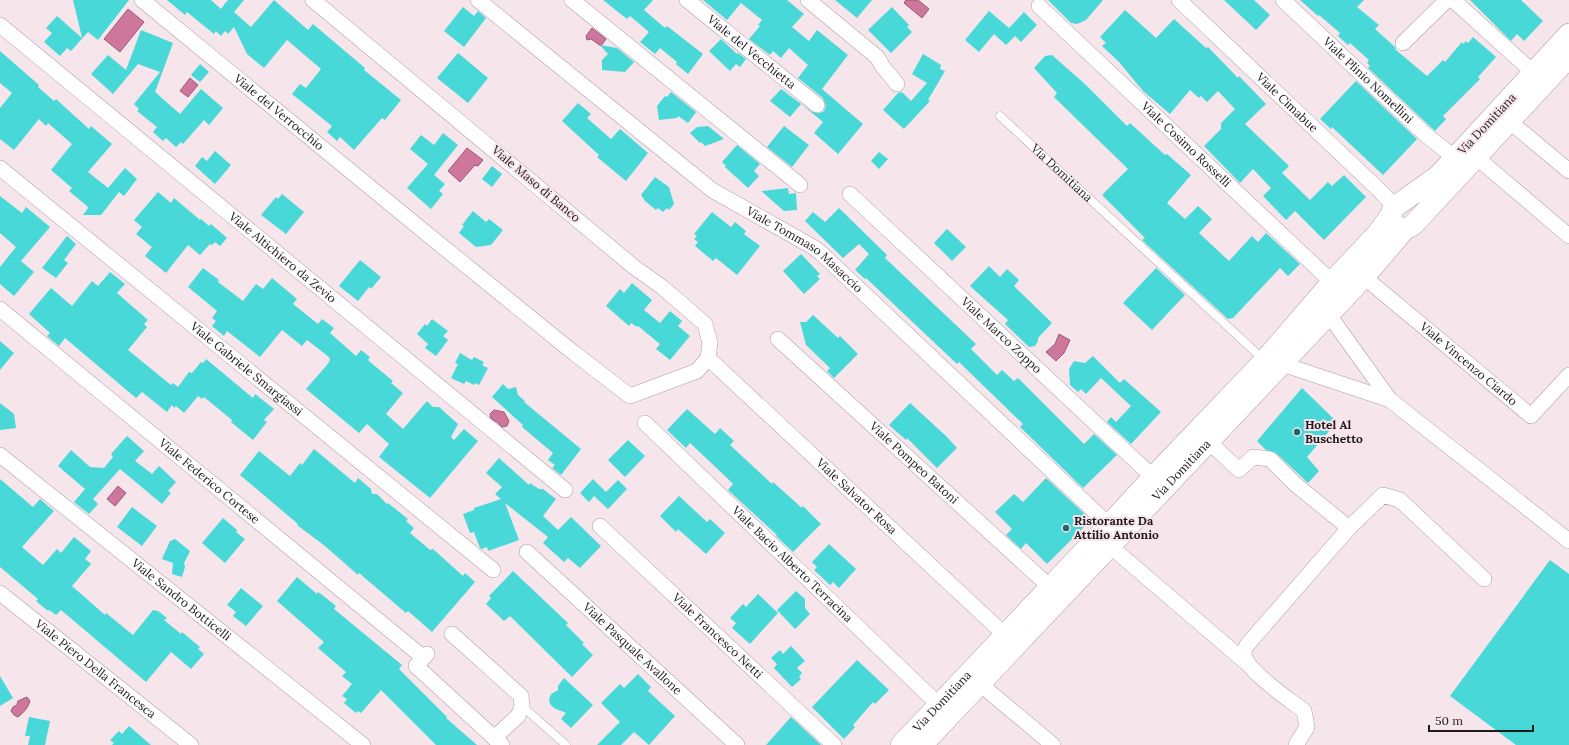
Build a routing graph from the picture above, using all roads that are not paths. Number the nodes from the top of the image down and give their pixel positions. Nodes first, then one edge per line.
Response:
1 (142, 0) edge
2 (313, 0) edge
3 (478, 0) edge
4 (572, 0) edge
5 (687, 0) edge
6 (808, 0) edge
7 (1179, 0) edge
8 (1283, 0) edge
9 (1447, 0) edge
10 (1453, 0) edge
11 (1039, 6) dead end
12 (0, 26) edge
13 (1569, 34) edge
14 (1403, 42) dead end
15 (1569, 57) edge
16 (1534, 73) junction
17 (897, 84) dead end
18 (817, 105) dead end
19 (1000, 116) dead end
20 (1509, 121) junction
21 (1476, 157) junction
22 (1455, 158) junction
23 (0, 168) edge
24 (1569, 171) edge
25 (800, 185) dead end
26 (850, 194) dead end
27 (1401, 216) junction
28 (1569, 236) edge
29 (1364, 277) junction
30 (1332, 282) junction
31 (0, 309) edge
32 (1328, 314) junction
33 (778, 339) dead end
34 (708, 358) junction
35 (1273, 362) junction
36 (1569, 375) edge
37 (1390, 400) junction
38 (645, 423) dead end
39 (1209, 442) junction
40 (0, 455) edge
41 (1153, 477) junction
42 (565, 490) dead end
43 (1110, 525) junction
44 (600, 526) dead end
45 (1349, 528) junction
46 (1569, 541) edge
47 (1110, 546) junction
48 (527, 552) dead end
49 (493, 570) dead end
50 (1484, 578) dead end
51 (1050, 587) junction
52 (0, 593) edge
53 (452, 634) dead end
54 (1005, 635) junction
55 (1249, 665) junction
56 (980, 684) junction
57 (940, 705) junction
58 (522, 706) junction
59 (498, 741) edge
60 (191, 745) edge
61 (363, 745) edge
62 (566, 745) edge
63 (737, 745) edge
64 (834, 745) edge
65 (901, 745) edge
66 (922, 745) edge
67 (1053, 745) edge
68 (1296, 745) edge

1 - 34 street, Viale del Verrocchio
2 - 34 street, Viale Maso di Banco
3 - 43 street, Viale Tommaso Masaccio
4 - 25 street
5 - 18 street, Viale del Vecchietta
6 - 17 street
7 - 27 street, Viale Cimabue
8 - 22 street, Viale Plinio Nomellini
9 - 14 street
10 - 16 street
11 - 30 street, Viale Cosimo Rosselli
12 - 42 street, Viale Altichiero da Zevio
13 - 16 main road, Via Domitiana
15 - 20 main road, Via Domitiana
16 - 22 main road, Via Domitiana
19 - 35 lane, Via Domitiana
20 - 21 main road, Via Domitiana
20 - 24 street
21 - 27 main road, Via Domitiana
21 - 28 street
22 - 27 main road, Via Domitiana
23 - 49 street, Viale Gabriele Smargiassi
26 - 41 street, Viale Marco Zoppo
27 - 29 main road, Via Domitiana
27 - 30 main road, Via Domitiana
29 - 32 main road, Via Domitiana
29 - 36 street, Viale Vincenzo Ciardo
30 - 35 main road, Via Domitiana
31 - 59 street, Viale Federico Cortese
32 - 35 main road, Via Domitiana
32 - 37 street
33 - 51 street, Viale Pompeo Batoni
34 - 54 street, Viale Salvator Rosa
35 - 37 street
35 - 39 main road, Via Domitiana
35 - 41 main road, Via Domitiana
37 - 46 street
38 - 57 street, Viale Bacio Alberto Terracina
39 - 45 street
39 - 47 main road, Via Domitiana
40 - 61 street, Viale Sandro Botticelli
41 - 43 main road, Via Domitiana
43 - 51 main road, Via Domitiana
44 - 64 street, Viale Francesco Netti
45 - 50 street
45 - 55 street
47 - 55 street
47 - 56 main road, Via Domitiana
48 - 63 street, Viale Pasquale Avallone
51 - 54 main road, Via Domitiana
52 - 60 street, Viale Piero Della Francesca
53 - 58 street
54 - 57 main road, Via Domitiana
55 - 68 street
56 - 66 main road, Via Domitiana
56 - 67 street
57 - 65 main road, Via Domitiana
58 - 59 street
58 - 62 lane

